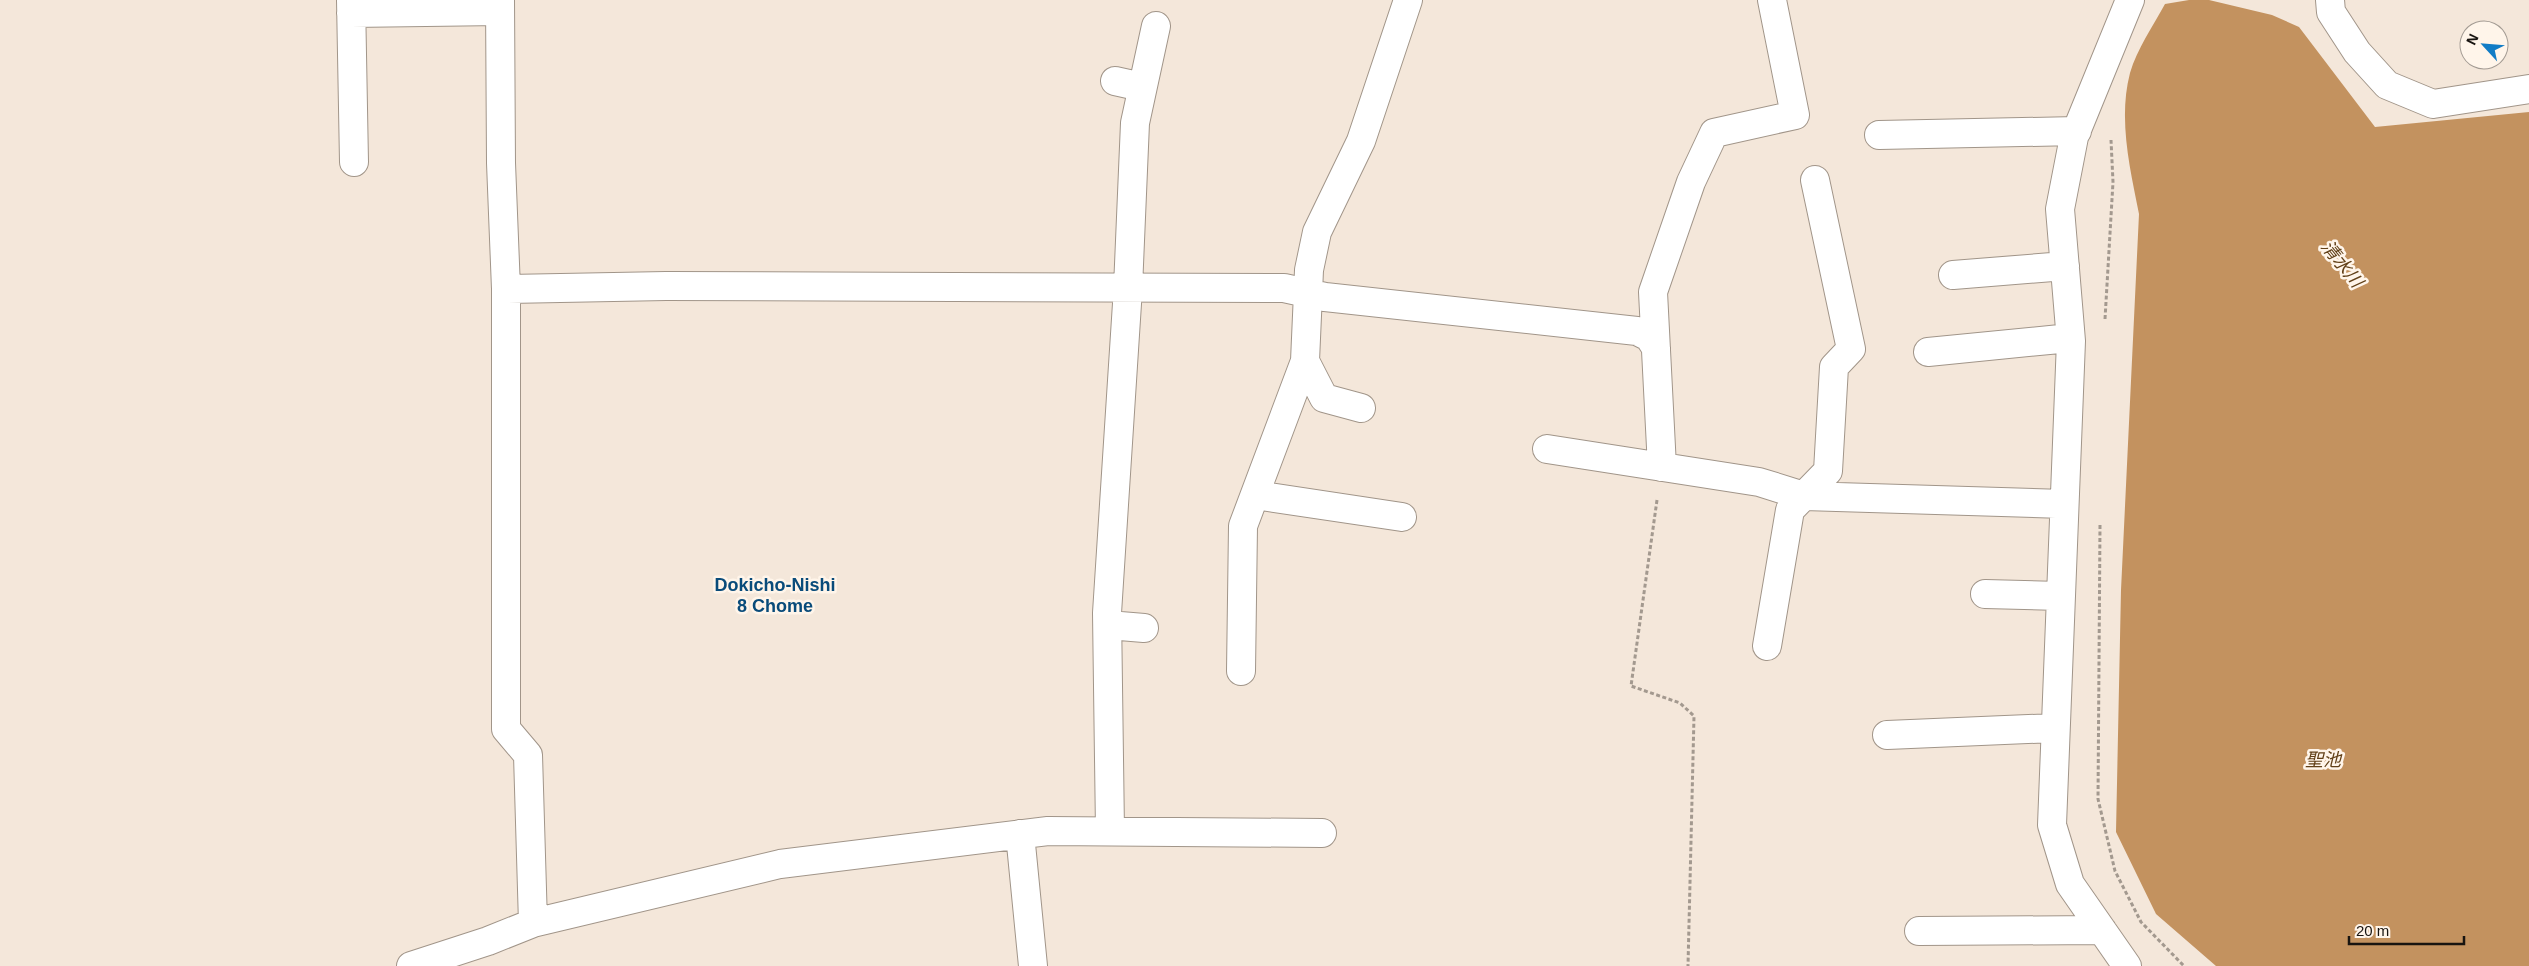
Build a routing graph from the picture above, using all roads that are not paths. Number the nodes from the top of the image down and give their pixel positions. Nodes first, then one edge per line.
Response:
1 (1408, 0) edge
2 (1772, 0) edge
3 (2130, 0) edge
4 (2330, 0) edge
5 (500, 5) edge
6 (351, 7) edge
7 (1156, 26) dead end
8 (1115, 81) dead end
9 (1142, 87) junction
10 (2529, 88) edge
11 (2077, 131) junction
12 (1879, 135) dead end
13 (354, 162) dead end
14 (1815, 180) dead end
15 (2065, 266) junction
16 (1952, 275) dead end
17 (1128, 288) junction
18 (506, 289) junction
19 (1308, 293) junction
20 (2070, 338) junction
21 (1656, 348) junction
22 (1928, 352) dead end
23 (1305, 361) junction
24 (1361, 408) dead end
25 (1547, 449) dead end
26 (1662, 467) junction
27 (1255, 495) junction
28 (1804, 496) junction
29 (2064, 504) junction
30 (1402, 517) dead end
31 (1985, 594) dead end
32 (2060, 596) junction
33 (1108, 625) junction
34 (1144, 628) dead end
35 (1767, 646) dead end
36 (1241, 671) dead end
37 (2054, 728) junction
38 (1887, 735) dead end
39 (1110, 831) junction
40 (1322, 833) dead end
41 (1020, 834) junction
42 (534, 923) junction
43 (2102, 930) junction
44 (1919, 932) dead end
45 (412, 966) edge
46 (1033, 966) edge
47 (2127, 966) edge

1 - 19 street
2 - 21 street
3 - 11 street
4 - 10 street
5 - 6 street
5 - 18 street
6 - 13 street
7 - 9 street
8 - 9 street
9 - 17 street
11 - 12 street
11 - 15 street
14 - 28 street
15 - 16 street
15 - 20 street
17 - 18 street
17 - 19 street
17 - 33 street
18 - 42 street
19 - 21 street
19 - 23 street
20 - 22 street
20 - 29 street
21 - 26 street
23 - 24 street
23 - 27 street
25 - 26 street
26 - 28 street
27 - 30 street
27 - 36 street
28 - 29 street
28 - 35 street
29 - 32 street
31 - 32 street
32 - 37 street
33 - 34 street
33 - 39 street
37 - 38 street
37 - 43 street
39 - 40 street
39 - 41 street
41 - 42 street
41 - 46 street
42 - 45 street
43 - 44 street
43 - 47 street

